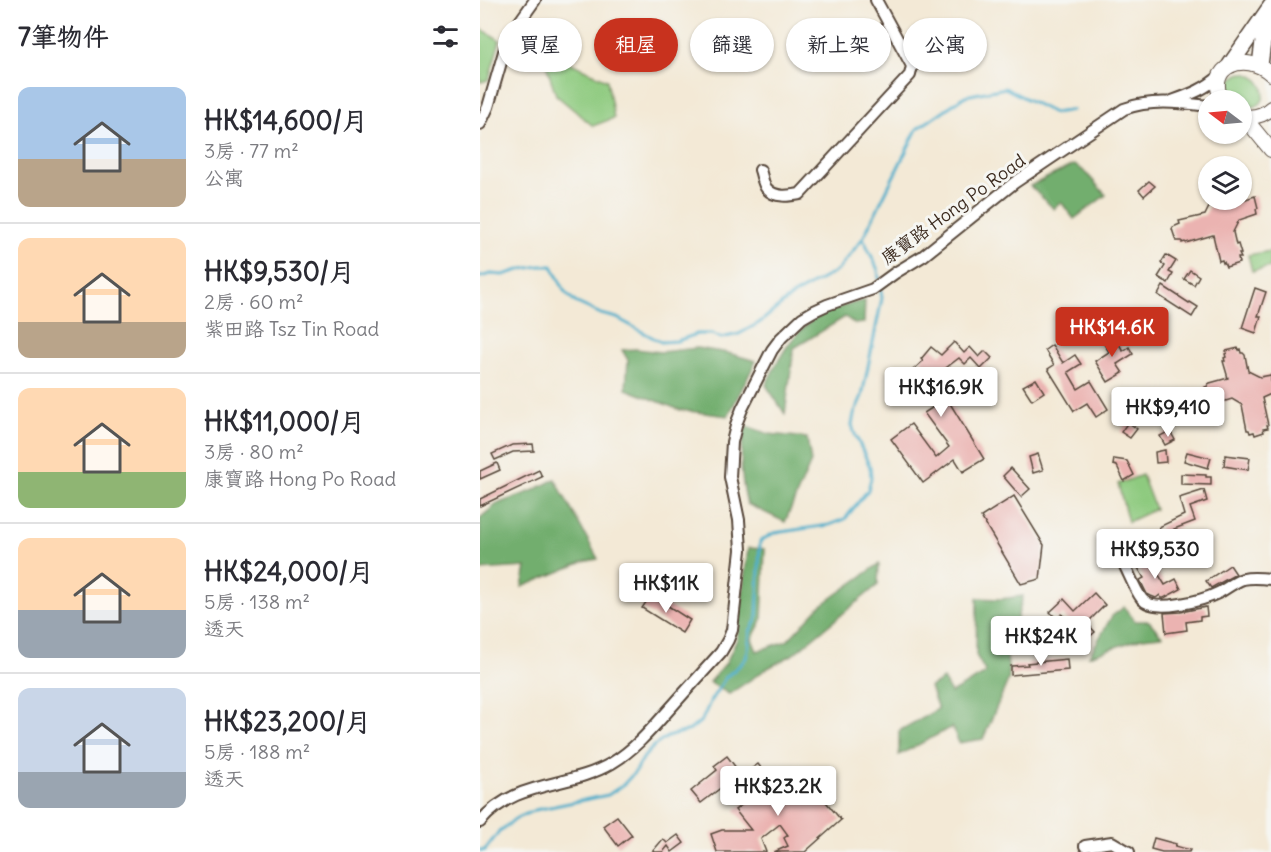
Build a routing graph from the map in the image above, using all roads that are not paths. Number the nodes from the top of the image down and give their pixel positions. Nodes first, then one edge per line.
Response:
1 (535, 0) edge
2 (876, 0) edge
3 (1271, 6) edge
4 (1271, 26) edge
5 (903, 50) edge
6 (1226, 69) junction
7 (1266, 69) edge
8 (911, 72) edge
9 (1218, 90) edge
10 (1166, 103) junction
11 (1198, 105) edge
12 (1271, 108) edge
13 (1252, 117) edge
14 (480, 124) edge
15 (1252, 127) edge
16 (1271, 150) edge
17 (760, 170) dead end
18 (1125, 566) dead end
19 (1271, 579) edge
20 (480, 822) edge
21 (1085, 846) dead end
22 (1129, 852) edge

1 - 14 street
2 - 5 street
3 - 6 main road
4 - 7 main road
6 - 7 street
6 - 9 street
6 - 10 street, 康寶路 Hong Po Road
8 - 17 street
10 - 11 street, 康寶路 Hong Po Road
10 - 20 street, 康寶路 Hong Po Road
12 - 13 street
15 - 16 street
18 - 19 street
21 - 22 street

